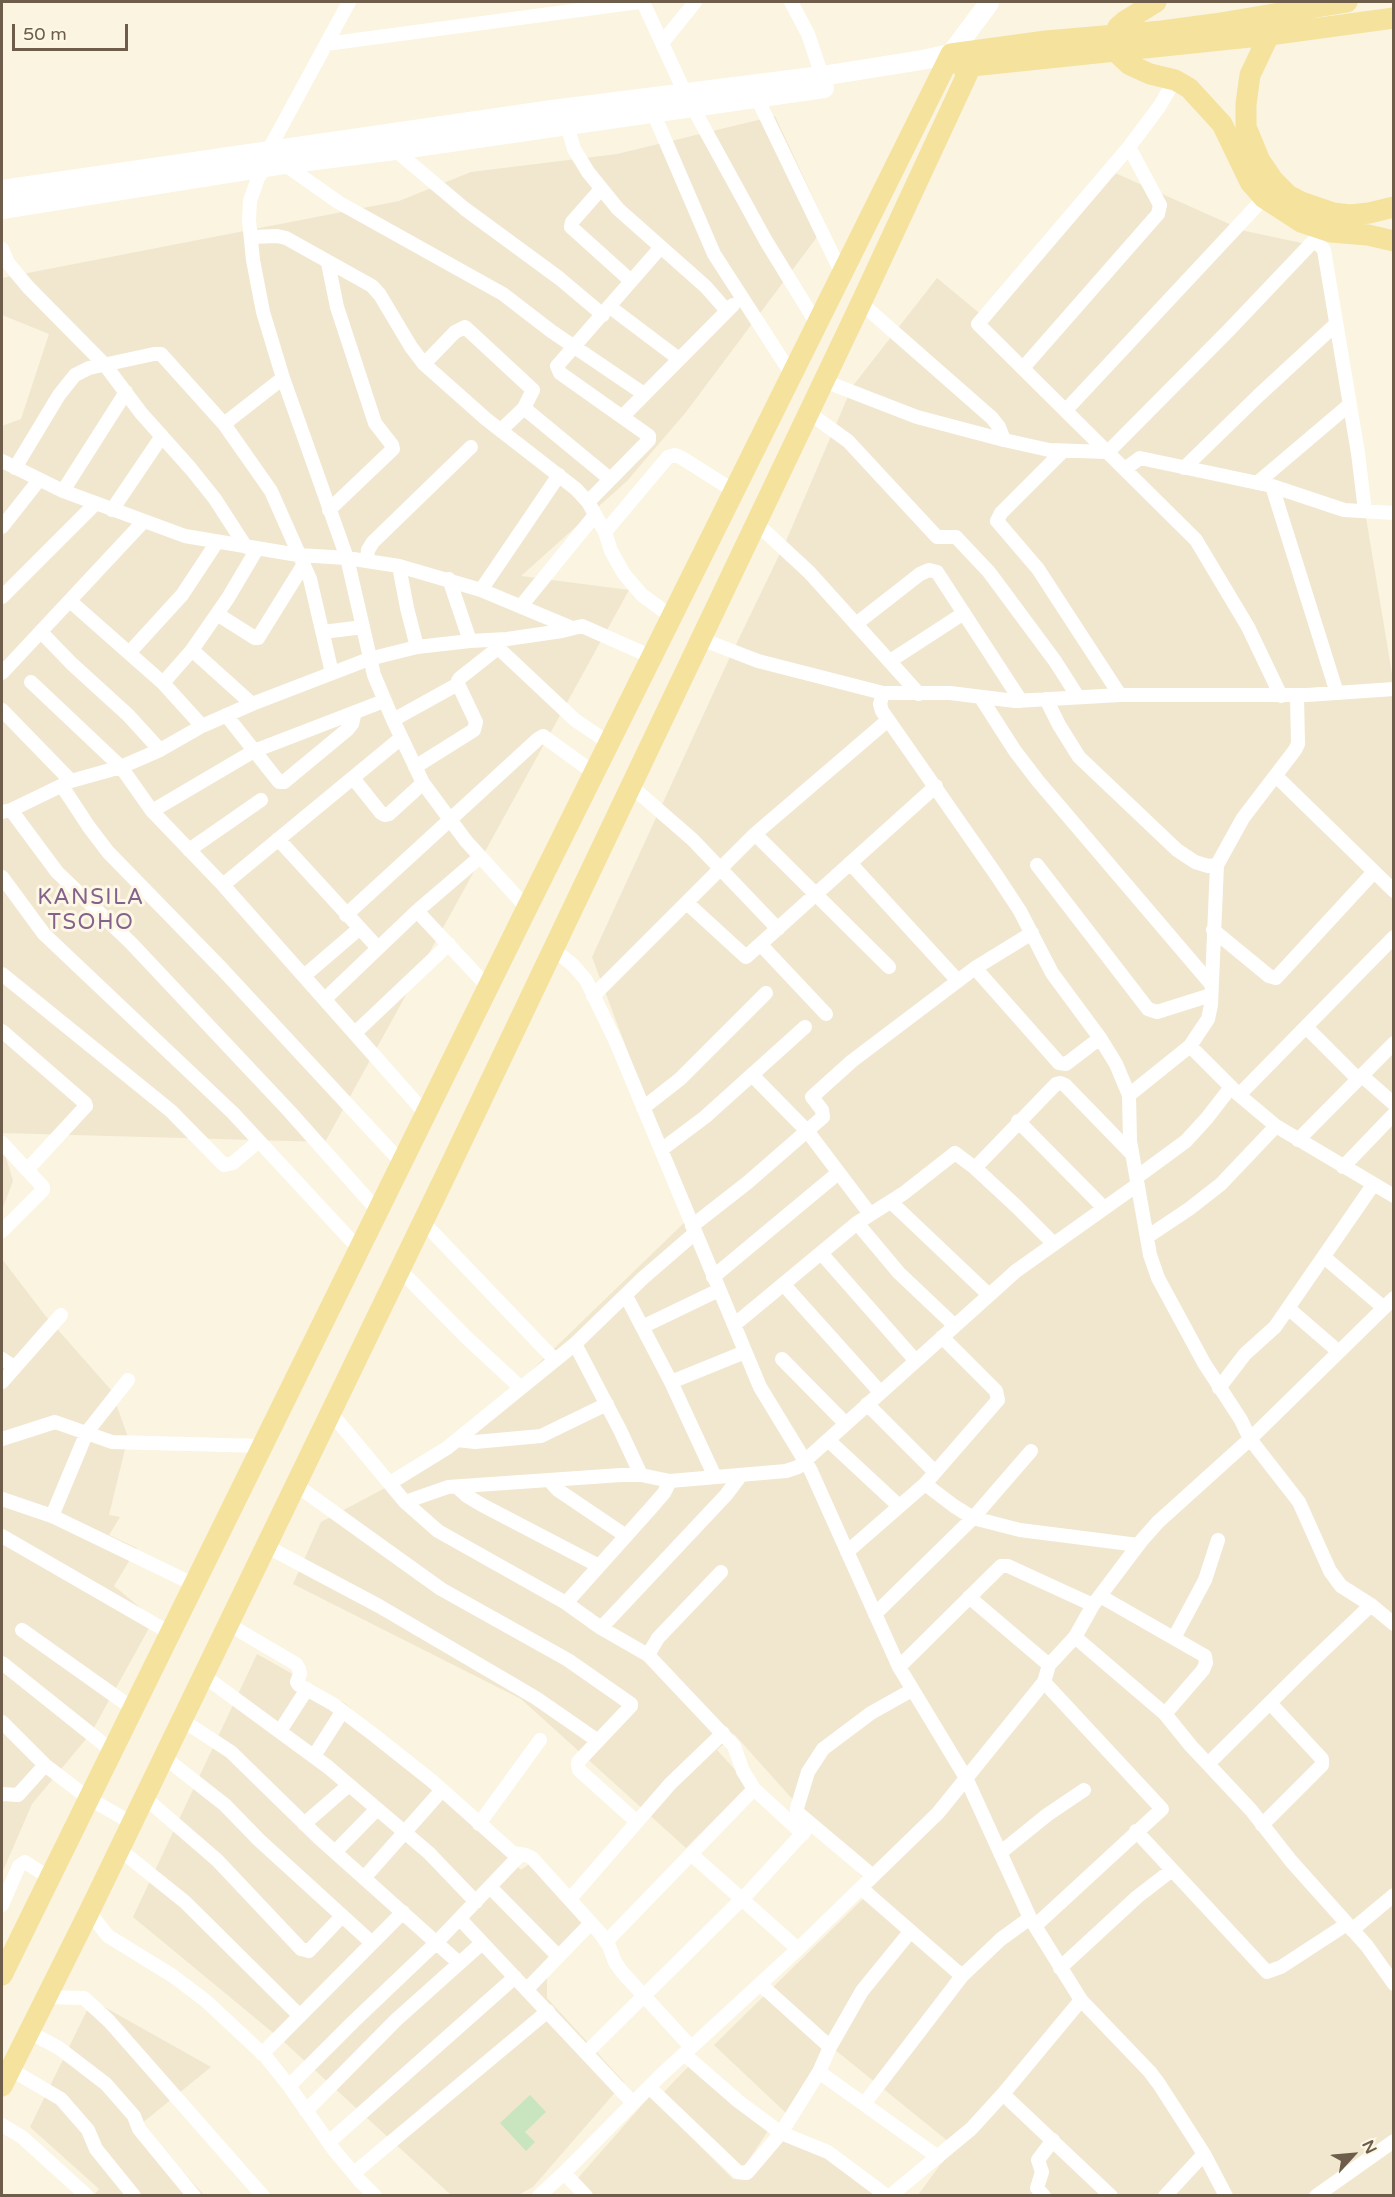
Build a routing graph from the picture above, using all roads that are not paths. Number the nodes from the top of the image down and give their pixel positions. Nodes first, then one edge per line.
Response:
1 (349, 2) edge
2 (641, 2) edge
3 (695, 2) edge
4 (791, 2) edge
5 (1156, 2) edge
6 (1347, 2) edge
7 (1265, 17) edge
8 (1394, 18) edge
9 (662, 43) junction
10 (1115, 43) junction
11 (326, 44) junction
12 (975, 58) junction
13 (948, 62) junction
14 (822, 76) junction
15 (1174, 81) junction
16 (757, 98) junction
17 (689, 99) junction
18 (653, 112) junction
19 (567, 125) junction
20 (1129, 147) junction
21 (395, 150) junction
22 (272, 162) junction
23 (602, 189) junction
24 (2, 190) edge
25 (1264, 198) junction
26 (1394, 207) edge
27 (2, 209) edge
28 (1319, 235) junction
29 (251, 237) junction
30 (1394, 241) edge
31 (661, 247) junction
32 (2, 249) edge
33 (328, 263) junction
34 (842, 274) junction
35 (631, 281) junction
36 (741, 298) junction
37 (861, 303) junction
38 (606, 311) junction
39 (727, 311) junction
40 (817, 324) junction
41 (1335, 325) junction
42 (576, 347) junction
43 (678, 359) junction
44 (424, 364) junction
45 (105, 365) junction
46 (1023, 368) junction
47 (792, 375) junction
48 (283, 378) junction
49 (824, 381) junction
50 (126, 392) junction
51 (644, 394) junction
52 (1349, 405) junction
53 (524, 408) junction
54 (1066, 410) junction
55 (808, 413) junction
56 (623, 416) junction
57 (224, 424) junction
58 (501, 430) junction
59 (162, 436) junction
60 (1004, 440) junction
61 (471, 447) dead end
62 (1063, 451) junction
63 (1108, 452) junction
64 (2, 461) edge
65 (15, 468) junction
66 (1184, 468) junction
67 (1125, 469) junction
68 (559, 476) junction
69 (610, 479) junction
70 (39, 480) junction
71 (1257, 483) junction
72 (1272, 486) junction
73 (63, 491) junction
74 (734, 491) junction
75 (588, 502) junction
76 (95, 504) junction
77 (112, 510) junction
78 (329, 510) junction
79 (1365, 512) junction
80 (1394, 513) edge
81 (595, 515) junction
82 (144, 521) junction
83 (756, 523) junction
84 (2, 527) edge
85 (605, 532) junction
86 (217, 542) junction
87 (251, 548) junction
88 (347, 558) junction
89 (301, 560) junction
90 (367, 560) junction
91 (399, 566) junction
92 (449, 579) junction
93 (481, 590) junction
94 (3, 592) edge
95 (70, 601) junction
96 (521, 606) junction
97 (964, 613) junction
98 (217, 614) junction
99 (672, 617) junction
100 (856, 624) junction
101 (363, 627) junction
102 (572, 628) junction
103 (41, 632) junction
104 (323, 632) junction
105 (701, 639) junction
106 (470, 641) junction
107 (494, 644) junction
108 (417, 647) junction
109 (192, 650) junction
110 (129, 653) junction
111 (652, 657) junction
112 (369, 659) junction
113 (890, 661) junction
114 (2, 673) edge
115 (332, 673) junction
116 (31, 682) dead end
117 (164, 683) junction
118 (458, 684) junction
119 (1394, 689) edge
120 (883, 693) junction
121 (1337, 693) junction
122 (919, 694) junction
123 (1120, 695) junction
124 (1297, 695) junction
125 (1281, 696) junction
126 (981, 698) junction
127 (1078, 698) junction
128 (1046, 699) junction
129 (384, 701) junction
130 (1022, 701) junction
131 (252, 704) junction
132 (2, 710) edge
133 (355, 712) junction
134 (226, 715) junction
135 (393, 720) junction
136 (888, 720) junction
137 (202, 726) junction
138 (401, 738) junction
139 (609, 743) junction
140 (160, 750) junction
141 (254, 751) junction
142 (121, 767) junction
143 (415, 767) junction
144 (594, 773) junction
145 (1276, 776) junction
146 (353, 778) junction
147 (66, 783) junction
148 (423, 783) junction
149 (631, 786) junction
150 (936, 786) junction
151 (261, 800) dead end
152 (6, 811) edge
153 (152, 811) junction
154 (449, 818) junction
155 (755, 834) junction
156 (278, 839) junction
157 (189, 850) junction
158 (480, 857) junction
159 (850, 863) junction
160 (1037, 865) dead end
161 (1217, 865) junction
162 (720, 870) junction
163 (1373, 873) junction
164 (2, 877) edge
165 (223, 885) junction
166 (1394, 891) edge
167 (815, 895) junction
168 (687, 903) junction
169 (527, 908) junction
170 (417, 911) junction
171 (346, 915) junction
172 (360, 928) junction
173 (778, 929) junction
174 (1213, 930) junction
175 (1032, 933) junction
176 (1394, 938) edge
177 (449, 944) junction
178 (760, 945) junction
179 (378, 948) junction
180 (553, 949) junction
181 (889, 967) dead end
182 (975, 968) junction
183 (2, 974) edge
184 (304, 976) junction
185 (957, 981) junction
186 (489, 987) junction
187 (1211, 989) junction
188 (766, 993) dead end
189 (593, 996) junction
190 (325, 999) junction
191 (826, 1014) dead end
192 (805, 1027) dead end
193 (1306, 1027) junction
194 (2, 1031) edge
195 (355, 1033) junction
196 (1100, 1038) junction
197 (1394, 1043) edge
198 (1190, 1046) junction
199 (752, 1075) junction
200 (1360, 1077) junction
201 (1235, 1091) junction
202 (1129, 1095) junction
203 (1394, 1104) edge
204 (644, 1108) junction
205 (1394, 1113) edge
206 (426, 1114) junction
207 (1018, 1122) junction
208 (1276, 1125) junction
209 (808, 1132) junction
210 (1298, 1140) junction
211 (259, 1141) junction
212 (661, 1150) junction
213 (5, 1152) edge
214 (1132, 1154) junction
215 (402, 1163) junction
216 (1343, 1167) junction
217 (975, 1168) junction
218 (27, 1170) junction
219 (838, 1173) junction
220 (1137, 1181) junction
221 (1373, 1185) junction
222 (1394, 1197) edge
223 (891, 1202) junction
224 (1104, 1208) junction
225 (378, 1211) junction
226 (870, 1214) junction
227 (423, 1222) junction
228 (857, 1223) junction
229 (694, 1229) junction
230 (2, 1232) edge
231 (1147, 1237) junction
232 (1054, 1244) junction
233 (359, 1249) junction
234 (821, 1253) junction
235 (1324, 1257) junction
236 (400, 1270) junction
237 (716, 1283) junction
238 (784, 1285) junction
239 (989, 1295) junction
240 (626, 1296) junction
241 (1389, 1303) edge
242 (1288, 1308) junction
243 (61, 1315) dead end
244 (734, 1325) junction
245 (955, 1326) junction
246 (642, 1327) junction
247 (942, 1337) junction
248 (575, 1344) junction
249 (745, 1352) junction
250 (1339, 1352) junction
251 (2, 1359) edge
252 (782, 1359) dead end
253 (555, 1360) junction
254 (915, 1360) junction
255 (14, 1368) junction
256 (128, 1380) dead end
257 (2, 1382) edge
258 (671, 1382) junction
259 (520, 1388) junction
260 (1219, 1388) junction
261 (880, 1392) junction
262 (607, 1404) junction
263 (867, 1404) junction
264 (331, 1413) junction
265 (846, 1424) junction
266 (87, 1432) junction
267 (2, 1439) edge
268 (1250, 1439) junction
269 (457, 1440) junction
270 (828, 1440) junction
271 (262, 1446) junction
272 (1031, 1451) dead end
273 (805, 1461) junction
274 (935, 1472) junction
275 (741, 1475) junction
276 (641, 1476) junction
277 (715, 1478) junction
278 (549, 1480) junction
279 (670, 1481) junction
280 (390, 1483) junction
281 (925, 1484) junction
282 (296, 1485) junction
283 (457, 1487) junction
284 (2, 1499) edge
285 (405, 1502) junction
286 (899, 1506) junction
287 (52, 1516) junction
288 (973, 1518) junction
289 (2, 1536) edge
290 (626, 1536) junction
291 (1218, 1540) dead end
292 (1138, 1545) junction
293 (266, 1546) junction
294 (847, 1552) junction
295 (599, 1566) junction
296 (721, 1572) dead end
297 (194, 1584) junction
298 (969, 1597) junction
299 (1097, 1601) junction
300 (566, 1603) junction
301 (1371, 1605) junction
302 (875, 1614) junction
303 (1391, 1617) edge
304 (228, 1624) junction
305 (601, 1628) junction
306 (22, 1630) dead end
307 (170, 1633) junction
308 (1075, 1636) junction
309 (1174, 1638) junction
310 (648, 1655) junction
311 (2, 1663) edge
312 (1049, 1665) junction
313 (899, 1667) junction
314 (204, 1676) junction
315 (1044, 1682) junction
316 (307, 1689) junction
317 (912, 1689) junction
318 (1270, 1703) junction
319 (132, 1708) junction
320 (342, 1712) junction
321 (1165, 1714) junction
322 (182, 1720) junction
323 (2, 1722) edge
324 (280, 1731) junction
325 (723, 1733) junction
326 (540, 1740) dead end
327 (598, 1741) junction
328 (111, 1750) junction
329 (314, 1756) junction
330 (164, 1757) junction
331 (1208, 1764) junction
332 (45, 1765) junction
333 (966, 1778) junction
334 (349, 1785) junction
335 (754, 1789) junction
336 (441, 1790) junction
337 (1084, 1790) dead end
338 (2, 1794) edge
339 (144, 1797) junction
340 (88, 1798) junction
341 (377, 1809) junction
342 (637, 1822) junction
343 (132, 1823) junction
344 (304, 1824) junction
345 (479, 1824) junction
346 (1262, 1825) junction
347 (807, 1829) junction
348 (404, 1832) junction
349 (1136, 1832) junction
350 (119, 1849) junction
351 (335, 1852) junction
352 (1000, 1853) junction
353 (521, 1854) junction
354 (691, 1854) junction
355 (1172, 1870) junction
356 (873, 1876) junction
357 (48, 1877) junction
358 (364, 1878) junction
359 (490, 1887) junction
360 (861, 1888) junction
361 (1394, 1895) edge
362 (570, 1899) junction
363 (742, 1899) junction
364 (476, 1902) junction
365 (2, 1905) edge
366 (89, 1912) junction
367 (403, 1912) junction
368 (342, 1916) junction
369 (460, 1919) junction
370 (1032, 1922) junction
371 (591, 1923) junction
372 (1350, 1927) junction
373 (910, 1932) junction
374 (482, 1942) junction
375 (606, 1942) junction
376 (372, 1943) junction
377 (436, 1943) junction
378 (798, 1948) junction
379 (558, 1956) junction
380 (459, 1963) junction
381 (1060, 1968) junction
382 (2, 1975) edge
383 (962, 1976) junction
384 (515, 1977) junction
385 (759, 1984) junction
386 (1394, 1984) edge
387 (526, 1989) junction
388 (645, 1996) junction
389 (46, 1997) junction
390 (1081, 2000) junction
391 (548, 2011) junction
392 (300, 2016) junction
393 (29, 2032) junction
394 (830, 2047) junction
395 (687, 2051) junction
396 (586, 2053) junction
397 (262, 2054) junction
398 (819, 2072) junction
399 (6, 2077) edge
400 (289, 2086) junction
401 (649, 2087) junction
402 (1003, 2094) junction
403 (633, 2103) junction
404 (864, 2104) junction
405 (306, 2111) junction
406 (2, 2125) edge
407 (781, 2133) junction
408 (1053, 2140) junction
409 (1394, 2141) edge
410 (328, 2142) junction
411 (1204, 2154) junction
412 (938, 2157) junction
413 (354, 2173) junction
414 (564, 2173) junction
415 (87, 2196) edge
416 (134, 2196) edge
417 (194, 2196) edge
418 (263, 2196) edge
419 (375, 2196) edge
420 (539, 2196) edge
421 (586, 2196) edge
422 (889, 2196) edge
423 (1044, 2196) edge
424 (1111, 2196) edge
425 (1165, 2196) edge
426 (1226, 2196) edge
427 (1316, 2196) edge

1 - 11 street
2 - 9 street
2 - 11 street
3 - 9 street
4 - 14 street
5 - 10 main road
6 - 7 main road
7 - 8 main road
7 - 10 main road
7 - 26 main road
9 - 17 street
10 - 12 main road
10 - 15 main road
11 - 22 street
12 - 13 main road
12 - 13 main road
12 - 37 main road
13 - 14 main road
13 - 16 main road
13 - 34 main road
14 - 17 main road
15 - 20 street
15 - 25 main road
16 - 17 main road
16 - 34 street
17 - 18 main road
17 - 22 main road
17 - 40 street
18 - 19 main road
18 - 36 street
19 - 21 main road
19 - 23 street
20 - 46 street
20 - 46 street
21 - 22 main road
21 - 38 street
22 - 24 main road
22 - 27 main road
22 - 29 street
22 - 42 street
23 - 31 street
23 - 35 street
25 - 28 main road
25 - 54 street
28 - 30 main road
28 - 41 street
28 - 63 street
29 - 33 street
29 - 48 street
31 - 35 street
31 - 39 street
32 - 45 street
33 - 44 street
33 - 78 street
34 - 40 main road
35 - 38 street
36 - 39 street
36 - 47 street
37 - 49 main road
37 - 60 street
38 - 42 street
38 - 43 street
39 - 43 street
40 - 47 main road
41 - 52 street
41 - 66 street
42 - 51 street
42 - 56 street
43 - 51 street
44 - 53 street
44 - 58 street
45 - 50 street
45 - 57 street
45 - 65 street
46 - 54 street
47 - 74 main road
48 - 57 street
48 - 78 street
49 - 55 main road
49 - 60 street
50 - 59 street
50 - 73 street
51 - 56 street
52 - 71 street
52 - 79 street
53 - 58 street
53 - 69 street
54 - 63 street
55 - 83 main road
55 - 127 street
56 - 69 street
57 - 89 street
58 - 68 street
59 - 77 street
59 - 87 street
60 - 62 street
61 - 90 street
62 - 63 street
62 - 123 street
63 - 67 street
64 - 65 street
65 - 70 street
66 - 67 street
66 - 71 street
67 - 125 street
68 - 75 street
68 - 93 street
69 - 75 street
70 - 73 street
70 - 84 street
71 - 72 street
72 - 79 street
72 - 121 street
73 - 76 street
74 - 85 street
74 - 99 main road
75 - 81 street
76 - 77 street
76 - 94 street
77 - 82 street
78 - 88 street
79 - 80 street
81 - 85 street
81 - 96 street
82 - 86 street
82 - 95 street
83 - 100 street
83 - 105 main road
85 - 99 street
86 - 87 street
86 - 110 street
87 - 89 street
87 - 98 street
88 - 89 street
88 - 90 street
88 - 101 street
89 - 98 street
89 - 104 street
90 - 91 street
91 - 92 street
91 - 108 street
92 - 93 street
92 - 106 street
93 - 96 street
95 - 103 street
95 - 110 street
96 - 102 street
97 - 100 street
97 - 113 street
97 - 130 street
98 - 109 street
99 - 111 main road
100 - 113 street
101 - 104 street
101 - 112 street
102 - 107 street
102 - 111 street
103 - 114 street
103 - 140 street
104 - 115 street
105 - 120 street
105 - 149 main road
106 - 107 street
106 - 108 street
107 - 118 street
107 - 139 street
108 - 112 street
109 - 117 street
109 - 131 street
110 - 117 street
111 - 139 main road
112 - 115 street
112 - 129 street
113 - 122 street
115 - 131 street
116 - 142 street
117 - 137 street
118 - 135 street
118 - 143 street
119 - 121 street
120 - 122 street
120 - 136 street
121 - 124 street
122 - 126 street
123 - 125 street
123 - 127 street
124 - 125 street
124 - 145 street
126 - 130 street
126 - 187 street
127 - 128 street
128 - 130 street
128 - 161 street
129 - 133 street
129 - 135 street
131 - 134 street
132 - 147 street
133 - 141 street
133 - 141 street
134 - 137 street
134 - 141 street
135 - 138 street
136 - 150 street
136 - 155 street
137 - 140 street
138 - 143 street
138 - 146 street
139 - 144 main road
140 - 142 street
141 - 153 street
142 - 147 street
142 - 153 street
143 - 148 street
144 - 154 street
144 - 169 main road
145 - 161 street
145 - 163 street
146 - 148 street
146 - 156 street
147 - 152 street
147 - 215 street
148 - 154 street
149 - 162 street
149 - 180 main road
150 - 159 street
150 - 175 street
151 - 157 street
152 - 225 street
153 - 157 street
154 - 158 street
154 - 171 street
155 - 162 street
155 - 167 street
156 - 165 street
156 - 171 street
157 - 165 street
158 - 169 street
158 - 170 street
159 - 167 street
159 - 185 street
160 - 187 street
161 - 174 street
162 - 168 street
162 - 173 street
163 - 166 street
163 - 174 street
164 - 211 street
165 - 184 street
167 - 173 street
167 - 181 street
168 - 178 street
168 - 189 street
169 - 186 main road
170 - 177 street
170 - 179 street
171 - 172 street
172 - 179 street
172 - 184 street
173 - 178 street
174 - 187 street
175 - 182 street
175 - 196 street
176 - 193 street
177 - 186 street
177 - 195 street
178 - 191 street
179 - 190 street
180 - 189 street
180 - 227 main road
182 - 185 street
182 - 196 street
183 - 211 street
184 - 190 street
185 - 209 street
186 - 206 main road
187 - 198 street
188 - 204 street
189 - 204 street
190 - 195 street
192 - 199 street
193 - 200 street
193 - 201 street
194 - 218 street
195 - 206 street
196 - 202 street
197 - 200 street
198 - 201 street
198 - 202 street
199 - 209 street
199 - 212 street
200 - 203 street
200 - 210 street
201 - 208 street
201 - 220 street
202 - 214 street
204 - 212 street
205 - 216 street
206 - 215 main road
207 - 214 street
207 - 217 street
207 - 224 street
208 - 210 street
208 - 231 street
209 - 219 street
209 - 229 street
210 - 216 street
211 - 233 street
212 - 229 street
213 - 218 street
214 - 220 street
215 - 225 main road
216 - 221 street
217 - 223 street
217 - 232 street
218 - 230 street
219 - 226 street
219 - 237 street
220 - 224 street
220 - 231 street
221 - 222 street
221 - 235 street
223 - 226 street
223 - 239 street
224 - 232 street
225 - 233 main road
226 - 228 street
227 - 236 main road
227 - 253 street
228 - 234 street
228 - 245 street
229 - 237 street
229 - 240 street
231 - 260 street
232 - 239 street
233 - 271 main road
234 - 238 street
234 - 254 street
235 - 241 street
235 - 242 street
236 - 259 street
236 - 264 main road
237 - 244 street
237 - 246 street
238 - 244 street
238 - 261 street
239 - 245 street
240 - 246 street
240 - 248 street
241 - 250 street
242 - 250 street
242 - 260 street
243 - 255 street
244 - 249 street
245 - 247 street
246 - 258 street
247 - 254 street
247 - 274 street
248 - 253 street
248 - 262 street
249 - 258 street
249 - 273 street
250 - 268 street
251 - 255 street
252 - 265 street
253 - 259 street
254 - 261 street
255 - 257 street
256 - 266 street
258 - 277 street
259 - 269 street
260 - 268 street
261 - 263 street
262 - 269 street
262 - 276 street
263 - 265 street
263 - 274 street
264 - 280 street
264 - 282 main road
265 - 270 street
266 - 267 street
266 - 271 street
266 - 287 street
268 - 292 street
268 - 301 street
269 - 280 street
270 - 273 street
270 - 286 street
271 - 297 main road
272 - 288 street
273 - 275 street
273 - 294 street
274 - 281 street
275 - 277 street
275 - 305 street
276 - 278 street
276 - 279 street
277 - 279 street
278 - 283 street
278 - 290 street
279 - 290 street
280 - 285 street
281 - 286 street
281 - 288 street
282 - 293 main road
282 - 327 street
283 - 285 street
283 - 295 street
284 - 287 street
285 - 300 street
286 - 294 street
287 - 297 street
288 - 292 street
288 - 302 street
289 - 307 street
290 - 295 street
291 - 309 street
292 - 299 street
293 - 304 main road
293 - 327 street
294 - 302 street
295 - 300 street
296 - 310 street
297 - 307 main road
298 - 299 street
298 - 312 street
298 - 313 street
299 - 308 street
299 - 309 street
300 - 305 street
301 - 303 street
301 - 318 street
302 - 313 street
304 - 314 main road
304 - 316 street
305 - 310 street
306 - 319 street
307 - 319 main road
308 - 312 street
308 - 321 street
309 - 321 street
310 - 325 street
311 - 328 street
312 - 315 street
313 - 317 street
314 - 322 main road
314 - 324 street
315 - 333 street
315 - 349 street
316 - 320 street
316 - 324 street
317 - 333 street
317 - 347 street
318 - 331 street
318 - 346 street
319 - 328 main road
320 - 329 street
320 - 336 street
321 - 331 street
322 - 330 main road
322 - 344 street
323 - 332 street
324 - 329 street
325 - 335 street
325 - 342 street
326 - 345 street
327 - 342 street
328 - 340 main road
329 - 334 street
330 - 339 main road
330 - 368 street
331 - 346 street
332 - 338 street
332 - 340 street
333 - 352 street
333 - 356 street
334 - 341 street
334 - 344 street
335 - 347 street
335 - 354 street
336 - 345 street
336 - 348 street
337 - 352 street
339 - 343 main road
339 - 368 street
340 - 343 street
340 - 357 main road
341 - 348 street
341 - 351 street
342 - 362 street
343 - 350 main road
344 - 351 street
345 - 353 street
346 - 372 street
347 - 356 street
347 - 363 street
348 - 358 street
348 - 364 street
349 - 355 street
349 - 370 street
350 - 366 main road
350 - 392 street
351 - 358 street
352 - 370 street
353 - 359 street
353 - 362 street
354 - 363 street
354 - 375 street
355 - 372 street
355 - 381 street
356 - 360 street
357 - 365 street
357 - 382 main road
358 - 367 street
359 - 364 street
359 - 379 street
360 - 373 street
360 - 378 street
361 - 372 street
362 - 371 street
363 - 378 street
363 - 388 street
364 - 369 street
366 - 389 main road
366 - 397 street
367 - 376 street
367 - 377 street
368 - 376 street
369 - 374 street
369 - 377 street
370 - 381 street
370 - 383 street
371 - 375 street
371 - 379 street
372 - 386 street
373 - 383 street
373 - 394 street
374 - 380 street
374 - 384 street
375 - 388 street
376 - 392 street
377 - 380 street
377 - 400 street
378 - 385 street
379 - 387 street
380 - 405 street
381 - 390 street
383 - 404 street
384 - 387 street
384 - 410 street
385 - 394 street
385 - 395 street
387 - 391 street
388 - 395 street
388 - 396 street
389 - 393 main road
389 - 418 street
390 - 402 street
390 - 411 street
391 - 396 street
391 - 413 street
392 - 397 street
393 - 399 main road
393 - 417 street
394 - 398 street
395 - 401 street
395 - 407 street
396 - 403 street
397 - 400 street
398 - 404 street
398 - 407 street
399 - 416 street
400 - 405 street
401 - 403 street
401 - 407 street
402 - 408 street
402 - 412 street
403 - 414 street
404 - 412 street
405 - 410 street
406 - 415 street
407 - 422 street
408 - 423 street
408 - 424 street
409 - 427 street
410 - 413 street
411 - 425 street
411 - 426 street
412 - 422 street
413 - 419 street
414 - 420 street
414 - 421 street

